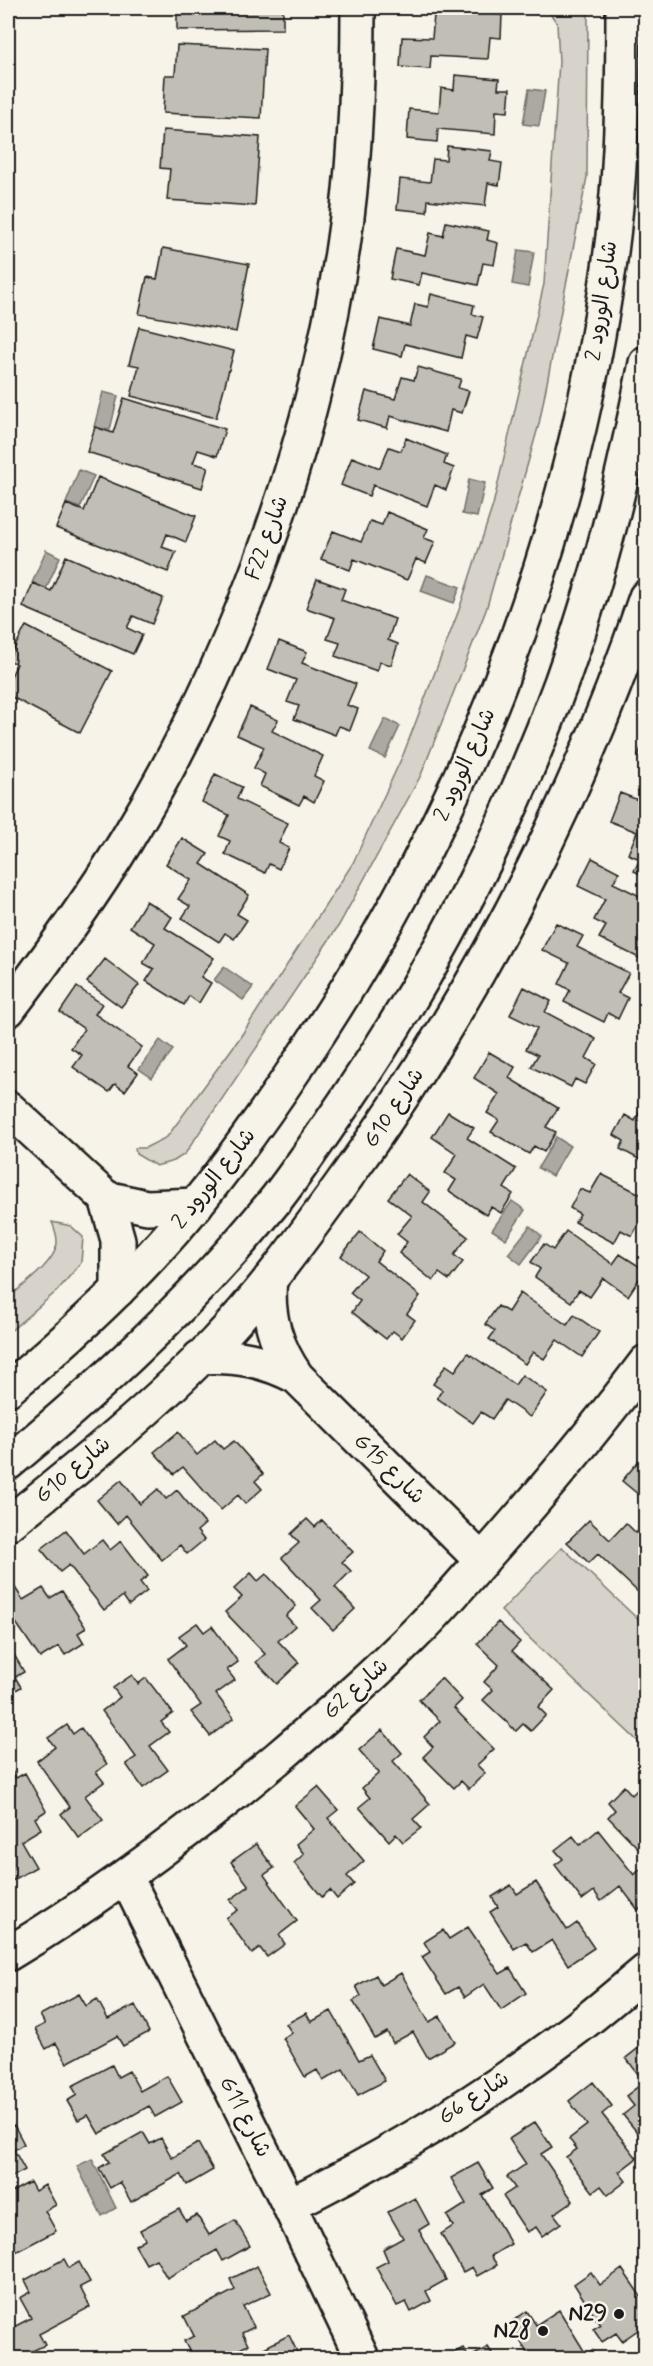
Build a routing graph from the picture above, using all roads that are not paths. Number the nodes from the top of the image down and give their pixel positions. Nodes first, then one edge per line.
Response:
1 (358, 8) edge
2 (623, 8) edge
3 (645, 369) edge
4 (645, 597) edge
5 (8, 1010) edge
6 (8, 1108) edge
7 (106, 1198) junction
8 (196, 1205) junction
9 (270, 1279) junction
10 (118, 1290) junction
11 (200, 1357) junction
12 (645, 1362) edge
13 (297, 1377) junction
14 (8, 1389) edge
15 (8, 1463) edge
16 (8, 1524) edge
17 (482, 1561) junction
18 (126, 1877) junction
19 (8, 1954) edge
20 (645, 1971) edge
21 (289, 2205) junction
22 (362, 2358) edge

1 - 5 street, F22 شارع
2 - 8 street, شارع الورود 2
3 - 15 street
4 - 9 street, G10 شارع
6 - 7 street
7 - 8 street
7 - 10 street
8 - 10 street, شارع الورود 2
9 - 11 street, G10 شارع
9 - 13 street, G15 شارع
10 - 14 street, شارع الورود 2
11 - 13 street, G15 شارع
11 - 16 street, G10 شارع
12 - 17 street, G2 شارع
13 - 17 street, G15 شارع
17 - 18 street, G2 شارع
18 - 19 street, G2 شارع
18 - 21 street, G11 شارع
20 - 21 street, G6 شارع
21 - 22 street, G11 شارع

